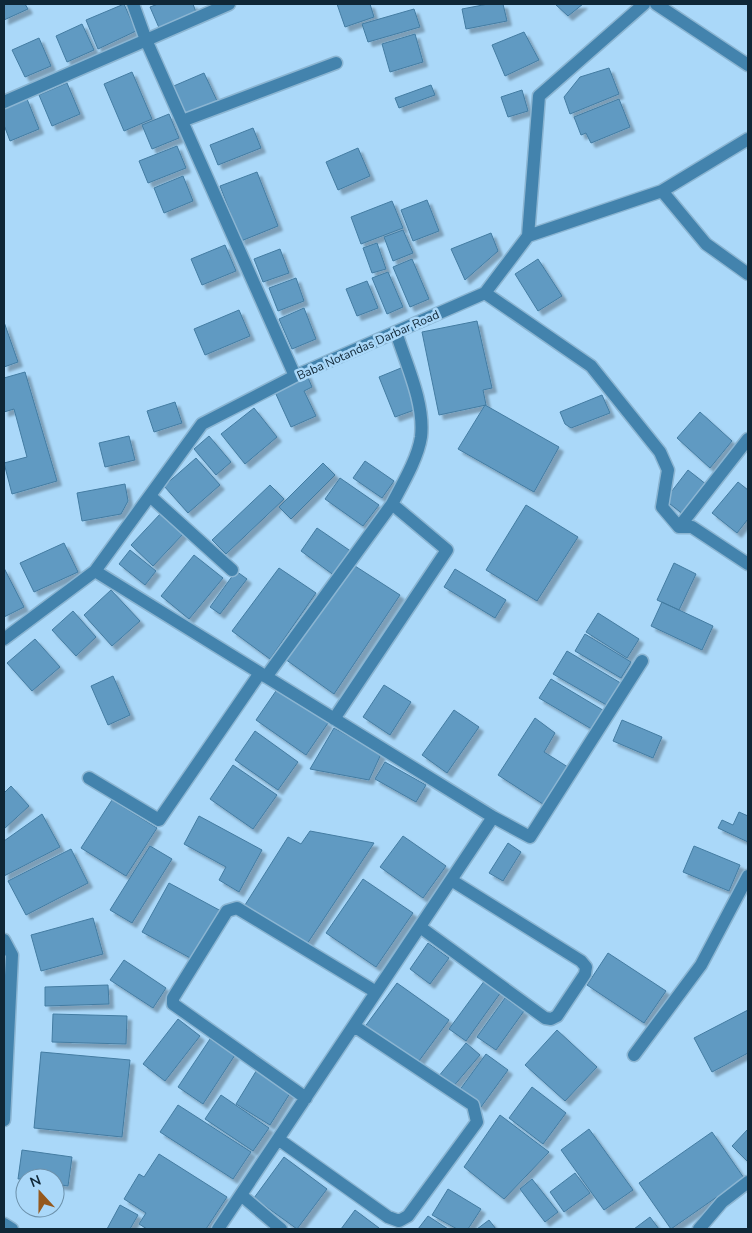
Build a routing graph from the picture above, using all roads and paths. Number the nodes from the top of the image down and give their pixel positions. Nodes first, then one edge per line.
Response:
1 (133, 4) edge
2 (229, 4) edge
3 (644, 4) edge
4 (656, 4) edge
5 (146, 40) junction
6 (336, 63) dead end
7 (748, 65) edge
8 (4, 102) edge
9 (182, 120) junction
10 (748, 139) edge
11 (662, 191) junction
12 (528, 236) junction
13 (748, 274) edge
14 (485, 293) junction
15 (396, 332) junction
16 (295, 376) junction
17 (748, 439) edge
18 (150, 496) junction
19 (392, 504) junction
20 (679, 527) junction
21 (748, 564) edge
22 (232, 570) dead end
23 (95, 572) junction
24 (4, 639) edge
25 (642, 661) dead end
26 (263, 675) junction
27 (334, 719) junction
28 (89, 778) dead end
29 (493, 817) junction
30 (748, 876) edge
31 (452, 880) junction
32 (420, 927) junction
33 (4, 940) edge
34 (376, 992) junction
35 (354, 1026) junction
36 (634, 1055) dead end
37 (306, 1098) junction
38 (4, 1120) edge
39 (278, 1139) junction
40 (748, 1182) edge
41 (241, 1195) junction
42 (4, 1224) edge
43 (12, 1229) edge
44 (218, 1229) edge
45 (281, 1229) edge
46 (698, 1229) edge

1 - 5 street
2 - 5 street
3 - 12 street
4 - 7 street
5 - 8 street
5 - 9 street
6 - 9 street
9 - 16 street
10 - 11 street
11 - 12 street
11 - 13 street
12 - 14 street, Baba Notandas Darbar Road
14 - 15 street, Baba Notandas Darbar Road
14 - 20 street
15 - 16 street, Baba Notandas Darbar Road
15 - 19 street
16 - 18 street, Baba Notandas Darbar Road
17 - 20 street
18 - 22 street
18 - 23 street, Baba Notandas Darbar Road
19 - 26 street
19 - 27 street
20 - 21 street
23 - 24 street, Baba Notandas Darbar Road
23 - 26 street
25 - 29 street
26 - 27 street
26 - 28 street
27 - 29 street
29 - 31 street
30 - 36 street
31 - 32 street
31 - 32 street
32 - 34 street
33 - 38 street
34 - 35 street
34 - 37 street
35 - 37 street
35 - 39 street
37 - 39 street
39 - 41 street
40 - 46 street
41 - 44 street
41 - 45 street
42 - 43 street

